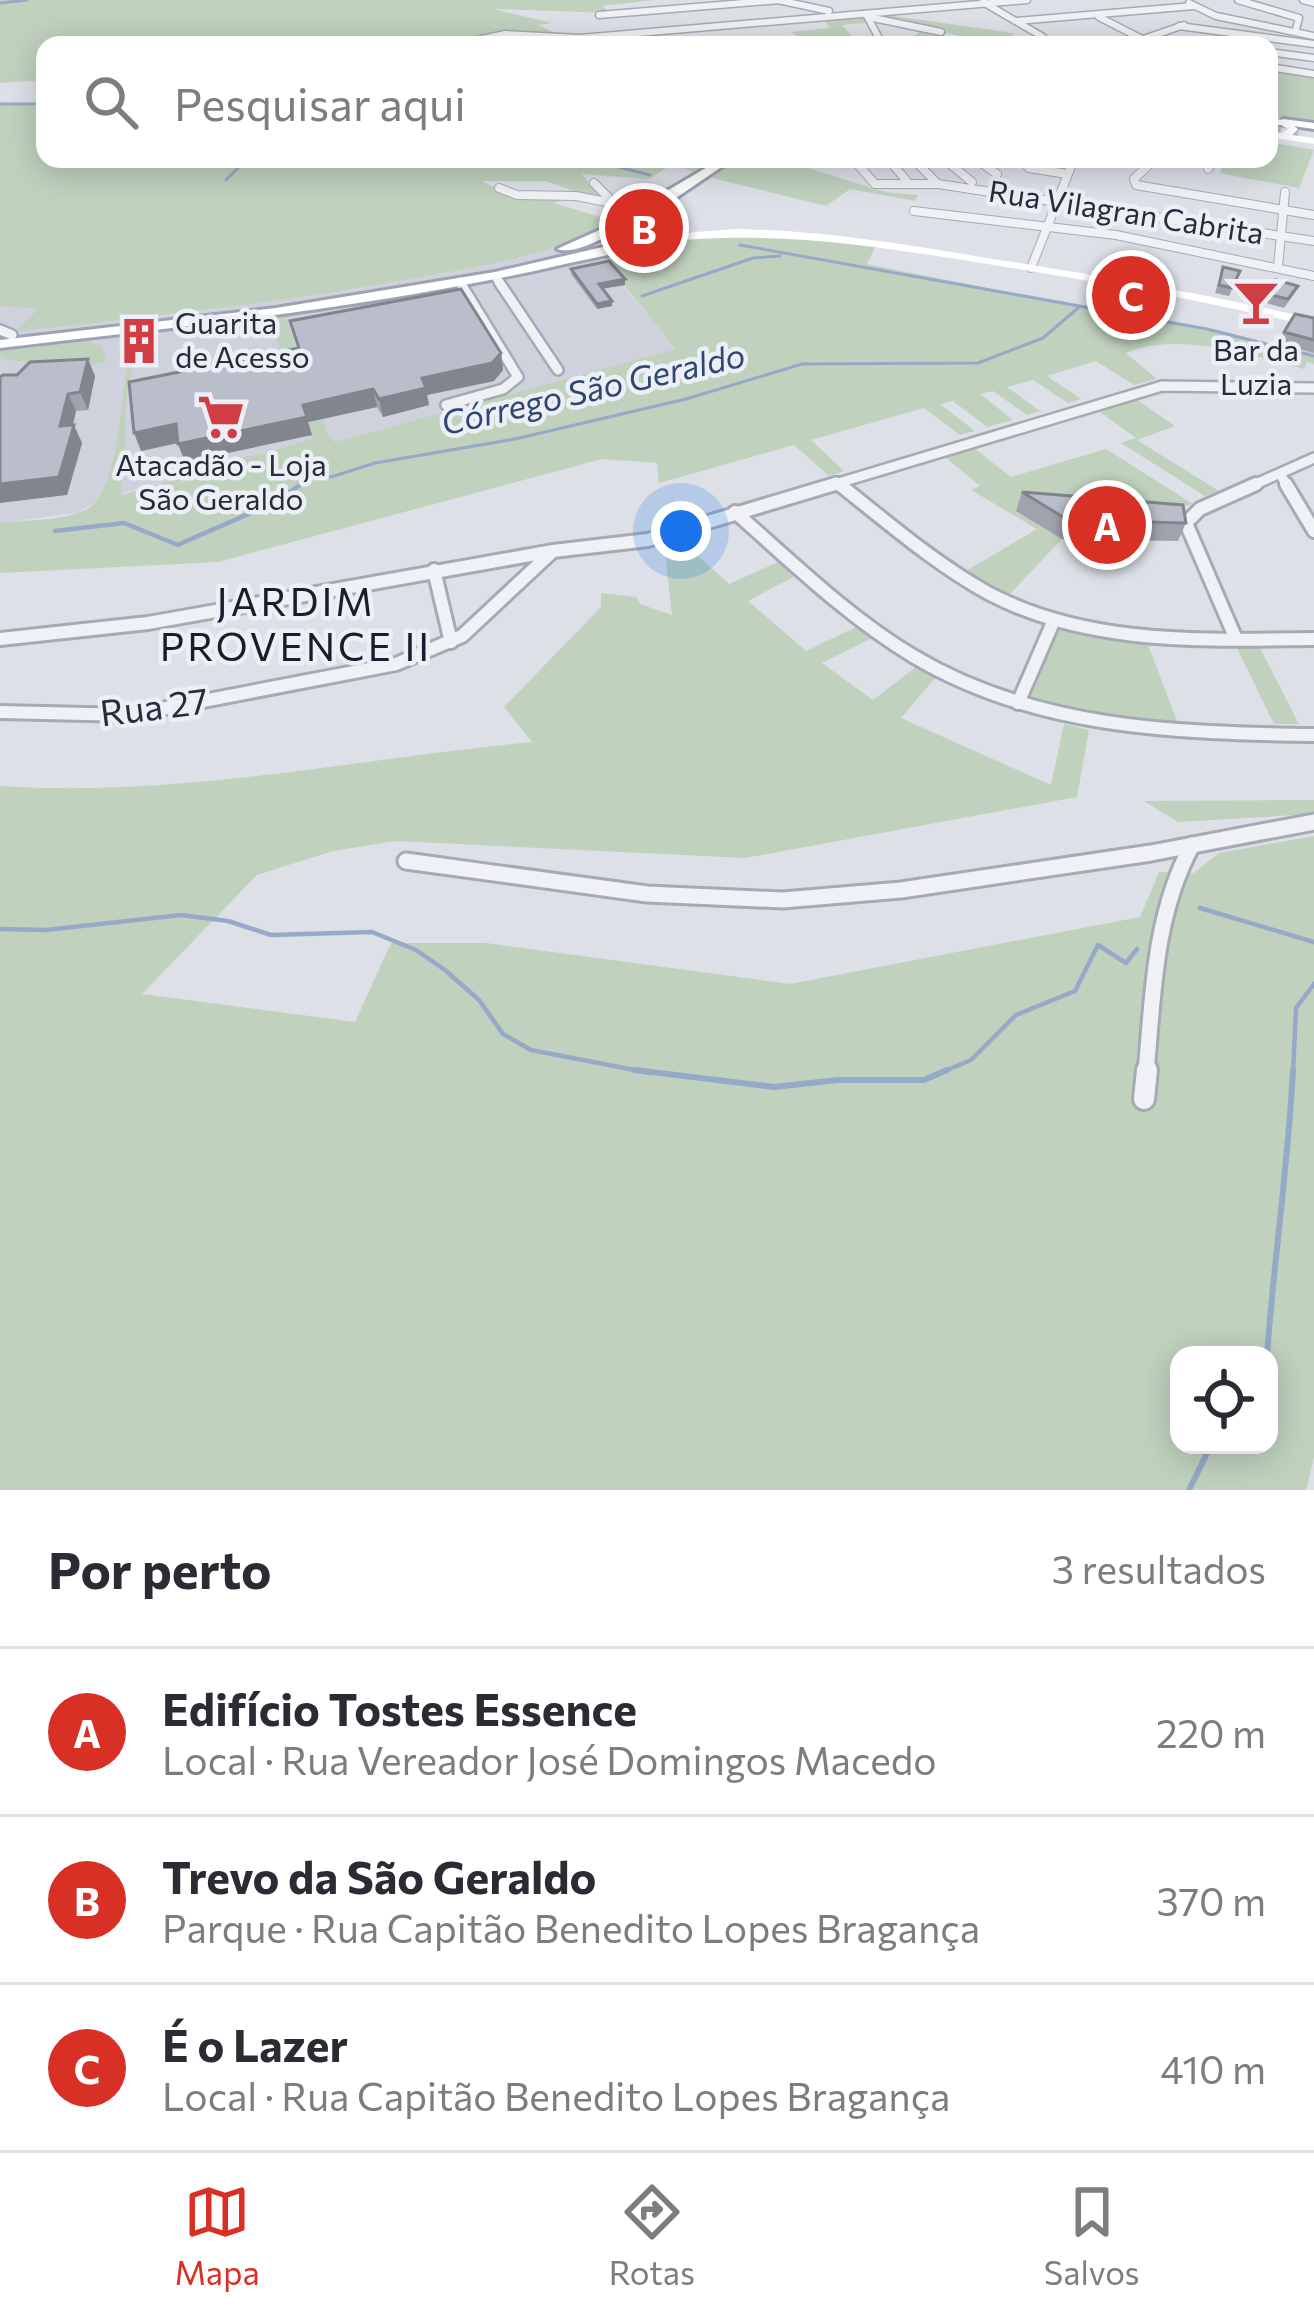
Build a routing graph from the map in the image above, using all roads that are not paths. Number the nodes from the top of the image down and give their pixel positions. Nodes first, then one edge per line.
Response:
1 (1027, 0) edge
2 (1184, 0) edge
3 (1238, 0) edge
4 (1304, 0) edge
5 (756, 2) edge
6 (779, 2) edge
7 (982, 2) edge
8 (1314, 3) edge
9 (1194, 6) junction
10 (851, 15) junction
11 (867, 15) junction
12 (1096, 15) junction
13 (598, 16) dead end
14 (842, 16) junction
15 (1216, 16) junction
16 (879, 19) junction
17 (1016, 21) junction
18 (1179, 26) junction
19 (907, 29) dead end
20 (1296, 29) junction
21 (941, 32) dead end
22 (499, 36) edge
23 (548, 36) edge
24 (595, 36) edge
25 (878, 36) edge
26 (1041, 36) edge
27 (1136, 36) edge
28 (1151, 36) edge
29 (1275, 36) edge
30 (1278, 36) edge
31 (1314, 40) edge
32 (1278, 53) edge
33 (1314, 58) edge
34 (1278, 69) edge
35 (1314, 74) edge
36 (708, 168) edge
37 (711, 168) edge
38 (861, 168) edge
39 (896, 168) edge
40 (922, 168) edge
41 (955, 168) edge
42 (989, 168) edge
43 (1044, 168) edge
44 (1070, 168) edge
45 (1147, 168) edge
46 (997, 174) dead end
47 (1067, 174) junction
48 (906, 180) dead end
49 (594, 184) dead end
50 (938, 184) junction
51 (499, 188) dead end
52 (1285, 192) dead end
53 (1057, 201) junction
54 (637, 209) junction
55 (1283, 210) junction
56 (914, 211) dead end
57 (1314, 215) edge
58 (666, 217) junction
59 (1046, 227) junction
60 (718, 231) junction
61 (1280, 236) junction
62 (650, 240) junction
63 (1314, 241) edge
64 (1278, 267) junction
65 (1031, 268) junction
66 (1314, 274) edge
67 (495, 276) junction
68 (460, 281) junction
69 (1314, 323) edge
70 (3, 336) edge
71 (558, 370) dead end
72 (1314, 388) edge
73 (446, 405) dead end
74 (1314, 458) edge
75 (1280, 474) junction
76 (836, 482) junction
77 (735, 512) junction
78 (1314, 531) edge
79 (553, 551) junction
80 (434, 570) junction
81 (1054, 620) junction
82 (0, 639) edge
83 (1236, 639) junction
84 (1314, 639) edge
85 (451, 643) junction
86 (1018, 703) junction
87 (0, 712) edge
88 (1314, 735) edge
89 (1314, 822) edge
90 (1192, 845) junction
91 (406, 861) dead end
92 (1144, 1099) dead end

1 - 7 street
2 - 9 street
3 - 20 street
4 - 8 street
5 - 6 street
5 - 13 street
6 - 10 street
6 - 14 street
7 - 11 street
7 - 17 street
9 - 12 street
9 - 15 street
10 - 11 street
10 - 14 street
11 - 16 street
11 - 25 street
12 - 17 street
12 - 27 street
14 - 24 street
15 - 18 street
15 - 20 street
16 - 19 street
16 - 21 street
17 - 26 street
18 - 28 street
18 - 29 street
20 - 31 street
22 - 23 street
30 - 31 street
32 - 33 street
34 - 35 street
36 - 54 main road
37 - 58 main road
38 - 50 street
39 - 48 street
40 - 50 street
41 - 50 street
42 - 46 street
43 - 47 street
44 - 47 street
45 - 55 street
47 - 53 street
49 - 54 street
50 - 53 street, Rua Vilagran Cabrita
51 - 54 street
52 - 55 street
53 - 59 street
53 - 61 street, Rua Vilagran Cabrita
54 - 58 main road
54 - 70 main road
55 - 57 street
55 - 61 street
56 - 59 street
58 - 60 main road
58 - 62 main road
59 - 64 street
59 - 65 street
60 - 62 main road
60 - 65 main road
61 - 63 street, Rua Vilagran Cabrita
61 - 64 street
62 - 67 main road
64 - 66 street
65 - 69 main road
67 - 68 main road
67 - 71 street
68 - 70 main road
68 - 73 street
72 - 76 street
74 - 75 street
75 - 78 street
75 - 83 street
76 - 77 street
76 - 81 street
77 - 79 street
77 - 86 street
79 - 80 street
79 - 85 street, Rua 27
80 - 82 street
80 - 85 street
81 - 83 street
81 - 86 street
83 - 84 street
85 - 87 street, Rua 27
86 - 88 street
89 - 90 street
90 - 91 street
90 - 92 street

